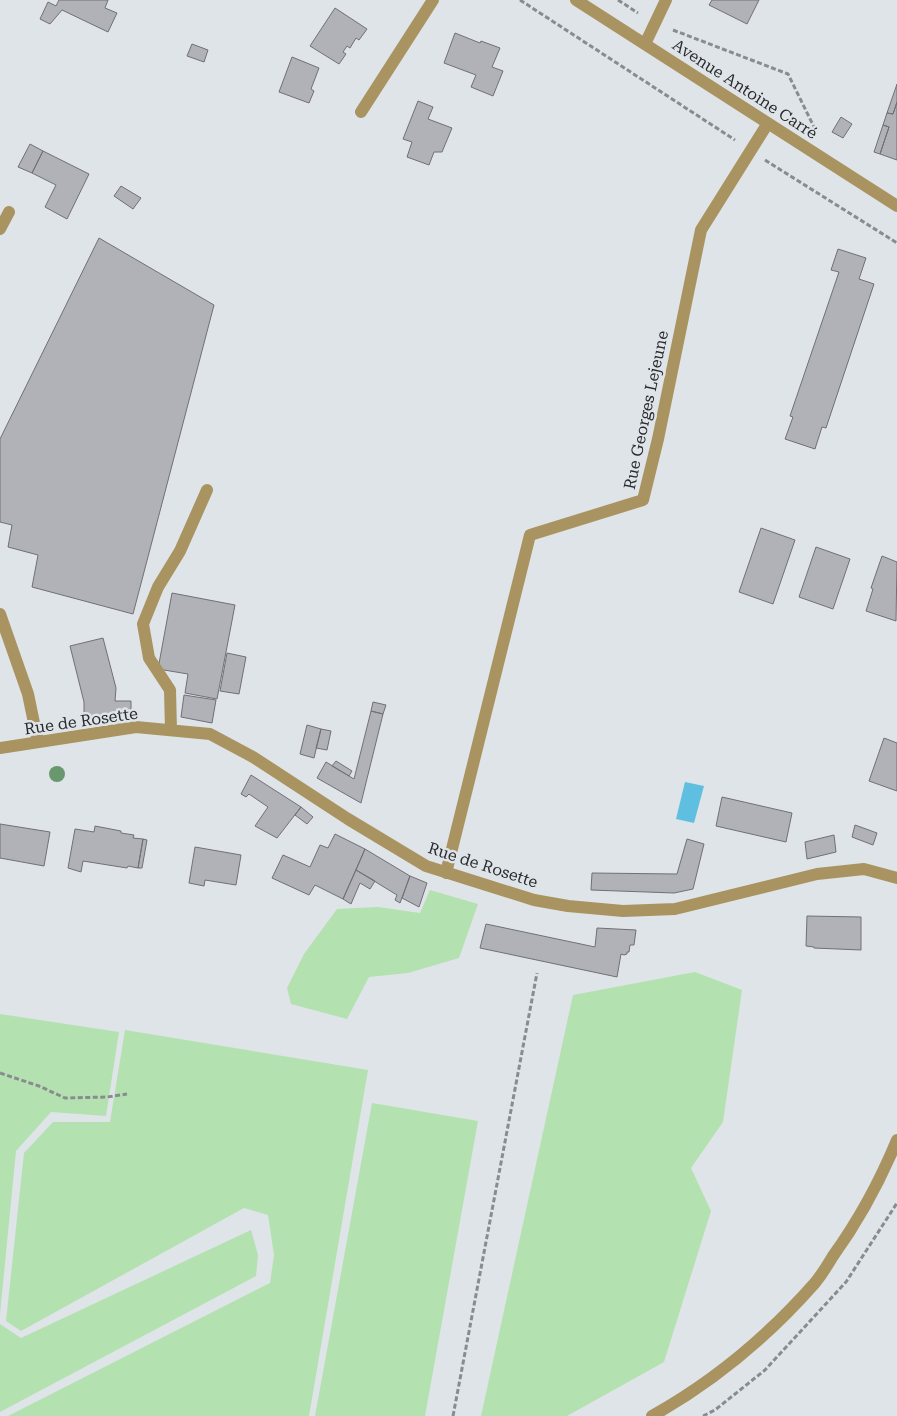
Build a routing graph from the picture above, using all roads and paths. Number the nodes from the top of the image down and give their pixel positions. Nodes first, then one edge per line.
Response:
1 (433, 0) edge
2 (520, 0) edge
3 (576, 0) edge
4 (618, 0) edge
5 (666, 0) edge
6 (655, 23) junction
7 (645, 44) junction
8 (361, 112) dead end
9 (768, 123) junction
10 (751, 150) junction
11 (831, 163) junction
12 (897, 206) edge
13 (9, 212) dead end
14 (0, 229) edge
15 (897, 243) edge
16 (207, 490) dead end
17 (0, 614) edge
18 (171, 730) junction
19 (38, 742) junction
20 (0, 748) edge
21 (446, 873) junction
22 (897, 878) edge
23 (538, 973) dead end
24 (0, 1073) edge
25 (127, 1094) dead end
26 (897, 1140) edge
27 (453, 1416) edge
28 (652, 1416) edge

1 - 8 street
2 - 10 path
3 - 7 street, Avenue Antoine Carré
4 - 6 path
5 - 6 street
6 - 7 street
6 - 11 path
7 - 9 street, Avenue Antoine Carré
9 - 10 street, Rue Georges Lejeune
9 - 11 street, Avenue Antoine Carré
10 - 15 path
10 - 21 street, Rue Georges Lejeune
11 - 12 street, Avenue Antoine Carré
13 - 14 street
16 - 18 street
17 - 19 street
18 - 19 street, Rue de Rosette
18 - 21 street, Rue de Rosette
19 - 20 street, Rue de Rosette
21 - 22 street, Rue de Rosette
23 - 27 path
24 - 25 path
26 - 28 street

